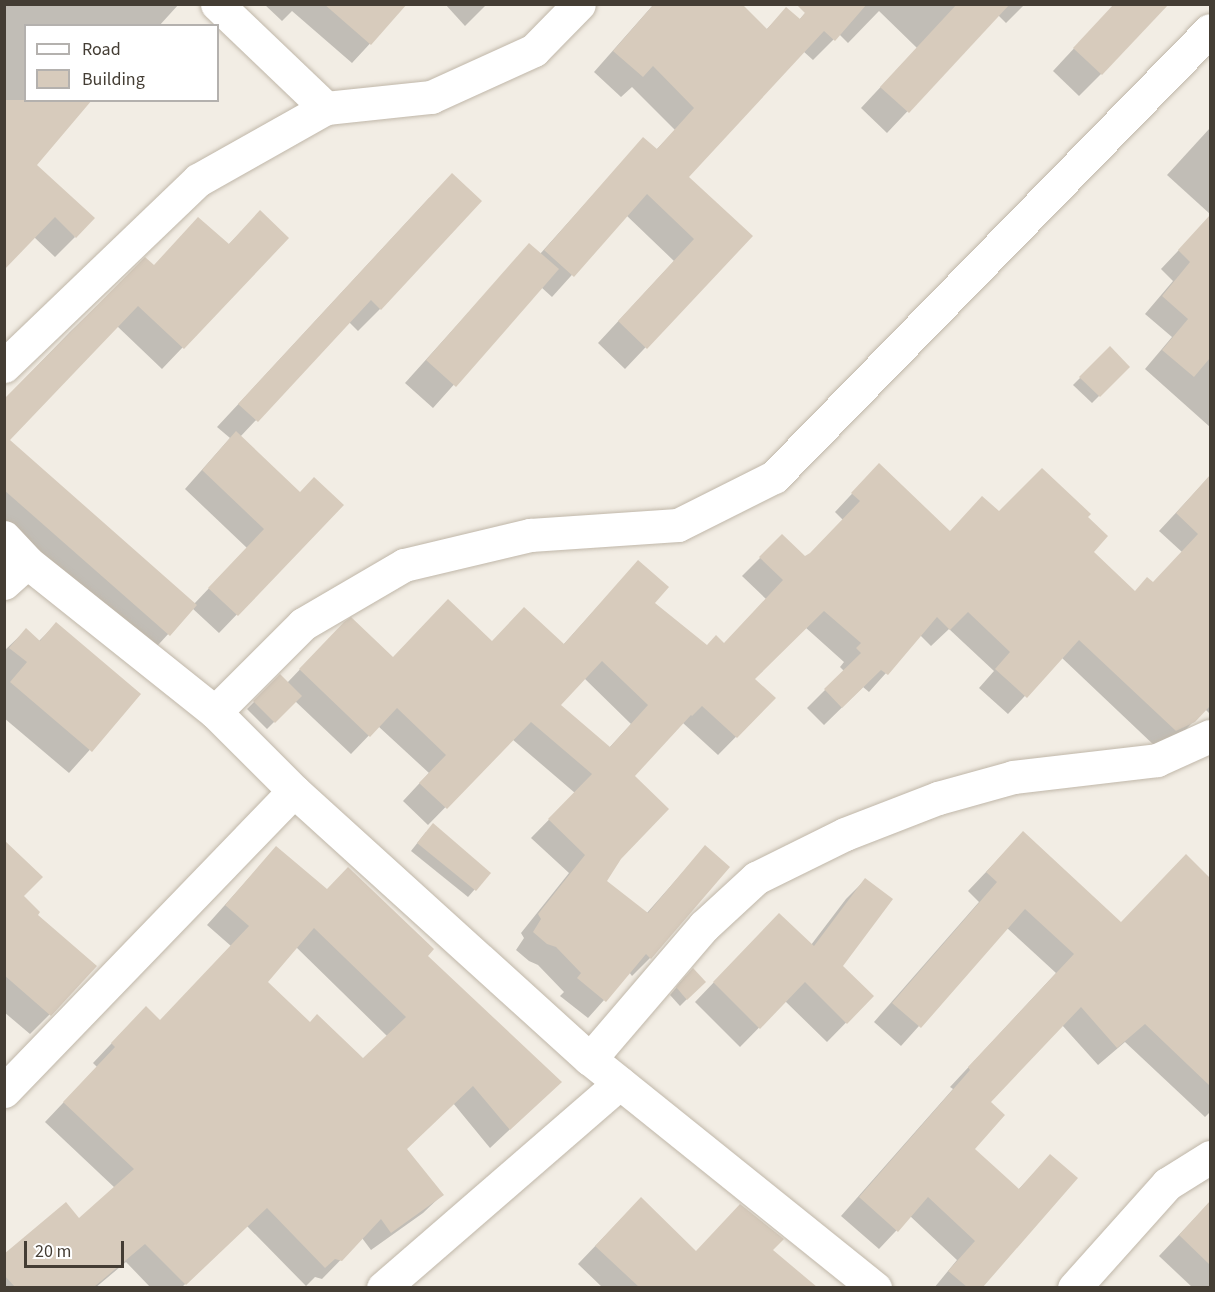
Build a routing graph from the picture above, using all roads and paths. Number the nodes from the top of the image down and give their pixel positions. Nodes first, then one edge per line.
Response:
1 (217, 4) edge
2 (579, 4) edge
3 (1210, 30) edge
4 (326, 108) junction
5 (4, 366) edge
6 (4, 537) edge
7 (16, 573) edge
8 (215, 712) junction
9 (1210, 736) edge
10 (294, 791) junction
11 (590, 1059) junction
12 (620, 1083) junction
13 (4, 1091) edge
14 (1210, 1157) edge
15 (383, 1287) edge
16 (876, 1287) edge
17 (1074, 1287) edge

1 - 4 street
2 - 4 street
3 - 8 street
4 - 5 street
6 - 7 street
7 - 8 street
8 - 10 street
9 - 11 street
10 - 11 street
10 - 13 street
11 - 12 street
12 - 15 street
12 - 16 street
14 - 17 street

